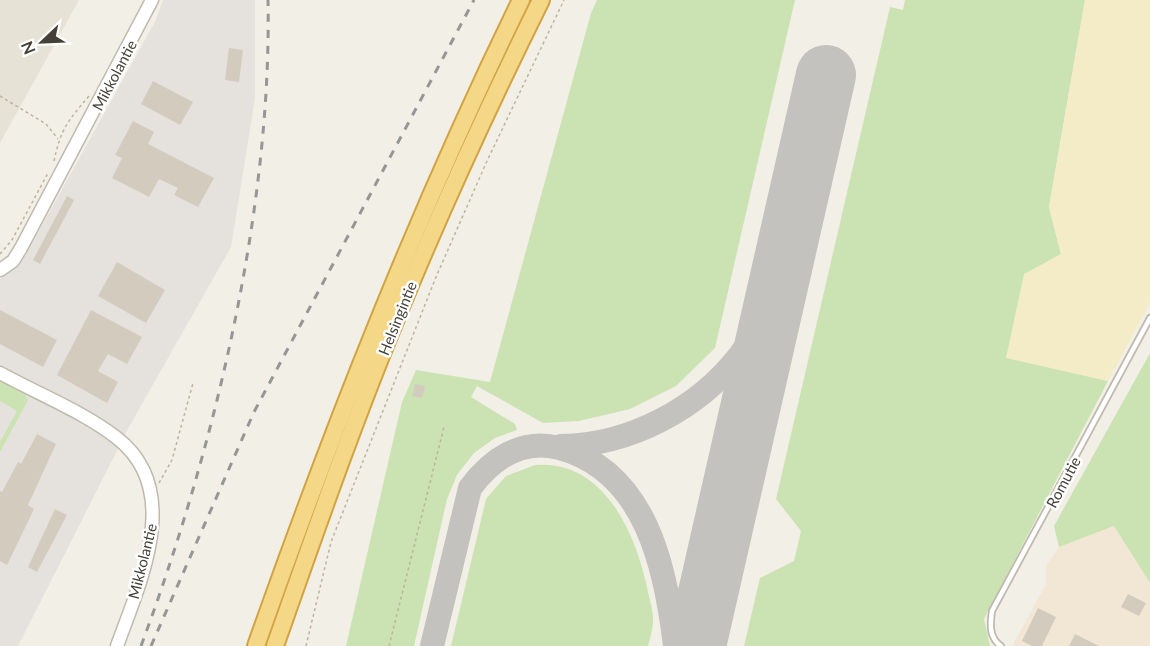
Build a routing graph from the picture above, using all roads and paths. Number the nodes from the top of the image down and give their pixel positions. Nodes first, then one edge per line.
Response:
1 (152, 0) edge
2 (521, 0) edge
3 (541, 0) edge
4 (564, 0) edge
5 (94, 90) dead end
6 (0, 96) edge
7 (58, 140) junction
8 (54, 162) dead end
9 (49, 171) dead end
10 (0, 254) edge
11 (0, 270) edge
12 (1150, 318) edge
13 (0, 374) edge
14 (193, 383) dead end
15 (444, 427) dead end
16 (151, 489) junction
17 (117, 646) edge
18 (256, 646) edge
19 (274, 646) edge
20 (306, 646) edge
21 (389, 646) edge
22 (1001, 646) edge

1 - 11 street, Mikkolantie
2 - 18 highway, Helsingintie
3 - 19 highway, Helsingintie
4 - 20 path
5 - 7 path
6 - 7 path
7 - 8 path
9 - 10 path
12 - 22 lane, Romutie
13 - 16 street, Mikkolantie
14 - 16 path
15 - 21 path
16 - 17 street, Mikkolantie

